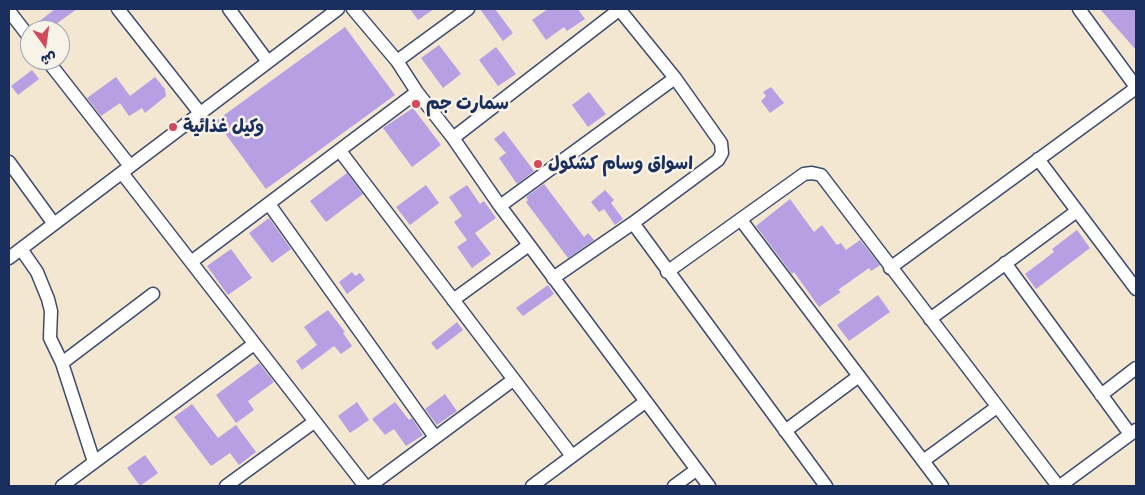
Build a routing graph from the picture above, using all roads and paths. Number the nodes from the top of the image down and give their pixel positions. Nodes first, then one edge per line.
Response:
1 (118, 9) edge
2 (229, 9) edge
3 (338, 9) edge
4 (353, 9) edge
5 (468, 9) edge
6 (620, 9) edge
7 (1079, 9) edge
8 (9, 11) edge
9 (20, 25) edge
10 (398, 61) junction
11 (268, 62) junction
12 (54, 70) edge
13 (675, 78) junction
14 (1136, 87) edge
15 (418, 92) junction
16 (200, 113) junction
17 (453, 138) junction
18 (340, 151) junction
19 (1038, 159) junction
20 (9, 162) edge
21 (126, 170) junction
22 (269, 204) junction
23 (500, 206) junction
24 (1078, 210) junction
25 (741, 220) junction
26 (633, 223) junction
27 (54, 224) junction
28 (529, 245) junction
29 (21, 249) junction
30 (9, 258) edge
31 (191, 262) junction
32 (1004, 264) junction
33 (890, 268) junction
34 (667, 272) junction
35 (553, 278) junction
36 (1136, 289) edge
37 (153, 294) dead end
38 (453, 300) junction
39 (930, 319) junction
40 (254, 344) junction
41 (62, 363) junction
42 (1136, 368) edge
43 (859, 376) junction
44 (513, 380) junction
45 (1101, 395) junction
46 (646, 402) junction
47 (997, 406) junction
48 (314, 422) junction
49 (785, 431) junction
50 (1133, 432) edge
51 (436, 437) junction
52 (572, 456) junction
53 (94, 462) junction
54 (923, 462) junction
55 (696, 470) junction
56 (62, 486) edge
57 (226, 486) edge
58 (365, 486) edge
59 (370, 486) edge
60 (532, 486) edge
61 (674, 486) edge
62 (709, 486) edge
63 (826, 486) edge
64 (942, 486) edge
65 (1059, 486) edge

1 - 16 street
2 - 11 street
3 - 11 street
4 - 10 street
5 - 10 street
6 - 13 street
6 - 17 street
7 - 14 street
8 - 9 street
10 - 15 street
11 - 16 street
12 - 21 street
13 - 23 street
13 - 26 street
14 - 19 street
15 - 17 street
15 - 18 street
16 - 21 street
17 - 23 street
18 - 22 street
18 - 38 street
19 - 24 street
19 - 33 street
20 - 27 street
21 - 27 street
21 - 31 street
22 - 31 street
22 - 51 street
23 - 28 street
24 - 32 street
24 - 36 street
25 - 33 street
25 - 34 street
25 - 43 street
26 - 34 street
26 - 35 street
27 - 29 street
28 - 35 street
28 - 38 street
29 - 30 street
29 - 41 street
31 - 40 street
32 - 39 street
32 - 45 street
33 - 39 street
34 - 49 street
35 - 46 street
37 - 41 street
38 - 44 street
39 - 47 street
40 - 48 street
40 - 53 street
41 - 53 street
42 - 45 street
43 - 49 street
43 - 54 street
44 - 51 street
44 - 52 street
45 - 50 street
46 - 52 street
46 - 55 street
47 - 54 street
47 - 65 street
48 - 57 street
48 - 58 street
49 - 63 street
50 - 65 street
51 - 59 street
52 - 60 street
53 - 56 street
54 - 64 street
55 - 61 street
55 - 62 street

